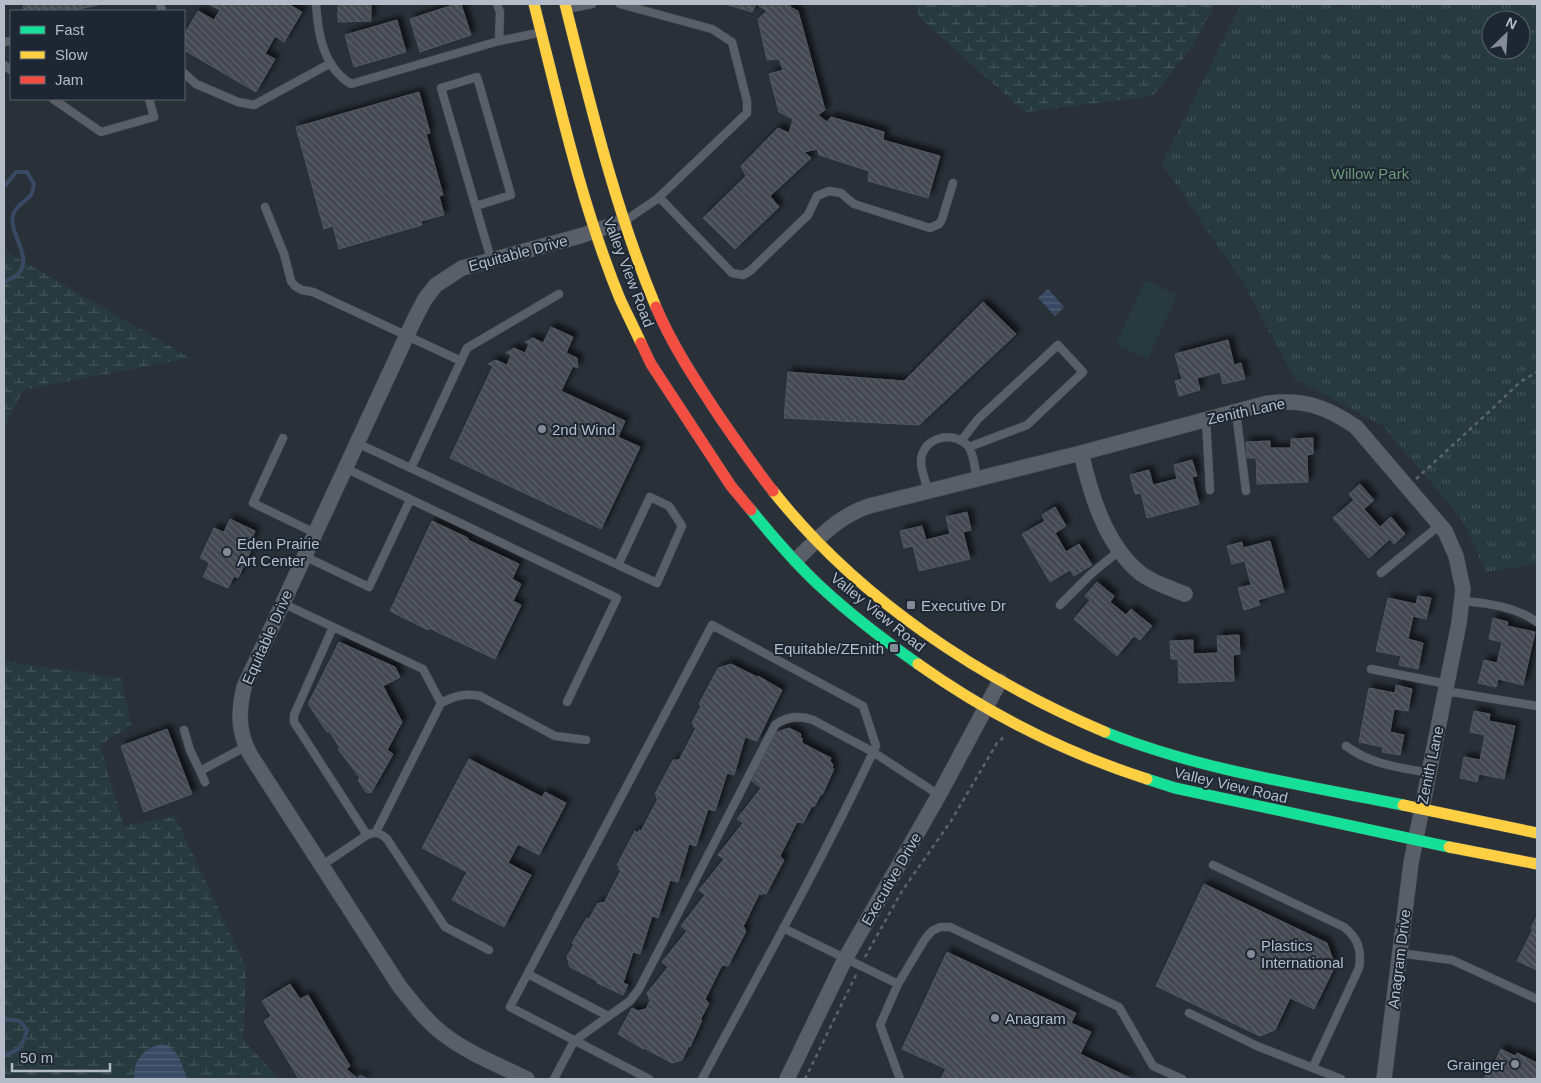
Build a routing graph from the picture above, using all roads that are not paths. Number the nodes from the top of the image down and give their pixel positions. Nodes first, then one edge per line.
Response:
1 (316, 4) edge
2 (497, 4) edge
3 (534, 4) edge
4 (592, 4) edge
5 (620, 4) edge
6 (566, 6) edge
7 (541, 32) junction
8 (499, 41) junction
9 (331, 63) junction
10 (185, 74) edge
11 (54, 100) edge
12 (149, 100) edge
13 (953, 183) dead end
14 (659, 198) junction
15 (476, 206) junction
16 (265, 207) dead end
17 (624, 221) junction
18 (596, 231) junction
19 (491, 259) junction
20 (559, 294) dead end
21 (406, 336) junction
22 (461, 361) junction
23 (1236, 412) junction
24 (1206, 420) junction
25 (283, 438) dead end
26 (961, 441) junction
27 (357, 443) junction
28 (968, 447) junction
29 (1080, 453) junction
30 (345, 468) junction
31 (411, 468) junction
32 (977, 479) junction
33 (1210, 490) dead end
34 (928, 491) junction
35 (1246, 491) dead end
36 (410, 500) junction
37 (1440, 525) junction
38 (315, 533) junction
39 (816, 540) junction
40 (1120, 550) junction
41 (304, 556) junction
42 (796, 560) junction
43 (618, 565) junction
44 (1381, 573) dead end
45 (1185, 594) dead end
46 (1462, 601) junction
47 (282, 603) junction
48 (1060, 605) dead end
49 (1537, 622) edge
50 (333, 627) junction
51 (1371, 669) dead end
52 (1000, 681) junction
53 (1446, 688) junction
54 (568, 702) dead end
55 (441, 703) junction
56 (1537, 706) edge
57 (985, 707) junction
58 (184, 730) dead end
59 (586, 740) dead end
60 (245, 746) junction
61 (1346, 746) dead end
62 (873, 752) junction
63 (200, 772) junction
64 (1429, 773) junction
65 (205, 782) dead end
66 (939, 795) junction
67 (1421, 809) junction
68 (376, 832) junction
69 (1537, 833) edge
70 (367, 835) junction
71 (1415, 840) junction
72 (1537, 864) edge
73 (322, 866) junction
74 (1213, 866) dead end
75 (783, 928) junction
76 (489, 950) dead end
77 (1400, 953) junction
78 (845, 959) junction
79 (528, 974) junction
80 (898, 984) junction
81 (1537, 999) edge
82 (1189, 1013) dead end
83 (608, 1016) junction
84 (574, 1041) junction
85 (1314, 1067) junction
86 (527, 1079) edge
87 (554, 1079) edge
88 (649, 1079) edge
89 (702, 1079) edge
90 (787, 1079) edge
91 (900, 1079) edge
92 (1182, 1079) edge
93 (1341, 1079) edge
94 (1384, 1079) edge

1 - 9 lane
2 - 8 lane
3 - 7 main road, Valley View Road
4 - 6 lane
5 - 14 lane
6 - 17 main road, Valley View Road
7 - 8 lane
7 - 18 main road, Valley View Road
8 - 9 lane
9 - 10 lane
11 - 12 lane
13 - 14 lane
14 - 17 lane
15 - 15 lane
15 - 19 lane
16 - 21 lane
17 - 18 street, Equitable Drive
17 - 39 main road, Valley View Road
18 - 19 street, Equitable Drive
18 - 42 main road, Valley View Road
19 - 21 street, Equitable Drive
20 - 22 lane
21 - 22 lane
21 - 27 street, Equitable Drive
22 - 31 lane
23 - 24 street, Zenith Lane
23 - 35 lane
23 - 37 street, Zenith Lane
24 - 29 street, Zenith Lane
24 - 33 lane
25 - 38 lane
26 - 28 lane
26 - 28 lane
26 - 34 lane
27 - 30 street, Equitable Drive
27 - 31 lane
28 - 32 lane
29 - 32 street, Zenith Lane
29 - 40 street
30 - 36 lane
30 - 38 street, Equitable Drive
31 - 43 lane
32 - 34 street, Zenith Lane
34 - 39 street, Zenith Lane
36 - 41 lane
36 - 54 lane
37 - 44 lane
37 - 46 street, Zenith Lane
38 - 41 street, Equitable Drive
39 - 42 street, Zenith Lane
39 - 52 main road, Valley View Road
40 - 45 street
40 - 48 lane
41 - 47 street, Equitable Drive
42 - 57 main road, Valley View Road
43 - 43 lane
46 - 49 lane
46 - 53 street, Zenith Lane
47 - 50 lane
47 - 60 street, Equitable Drive
50 - 55 lane
50 - 70 lane
51 - 53 lane
52 - 57 street, Executive Drive
52 - 67 main road, Valley View Road
53 - 56 lane
53 - 64 street, Zenith Lane
55 - 59 lane
55 - 68 lane
57 - 66 street, Executive Drive
57 - 71 main road, Valley View Road
58 - 63 lane
60 - 63 lane
60 - 73 street, Equitable Drive
61 - 64 lane
62 - 66 lane
62 - 75 lane
62 - 79 lane
62 - 83 lane
63 - 65 lane
64 - 67 street, Zenith Lane
66 - 78 street, Executive Drive
67 - 69 main road, Valley View Road
67 - 71 street, Zenith Lane
68 - 70 lane
68 - 76 lane
70 - 73 lane
71 - 72 main road, Valley View Road
71 - 77 street, Anagram Drive
73 - 86 street, Equitable Drive
74 - 85 lane
75 - 78 lane
75 - 89 lane
77 - 81 lane
77 - 94 street, Anagram Drive
78 - 80 lane
78 - 90 street, Executive Drive
79 - 83 lane
79 - 84 lane
80 - 91 lane
80 - 92 lane
82 - 85 lane
83 - 84 lane
84 - 87 lane
84 - 88 lane
85 - 93 lane

